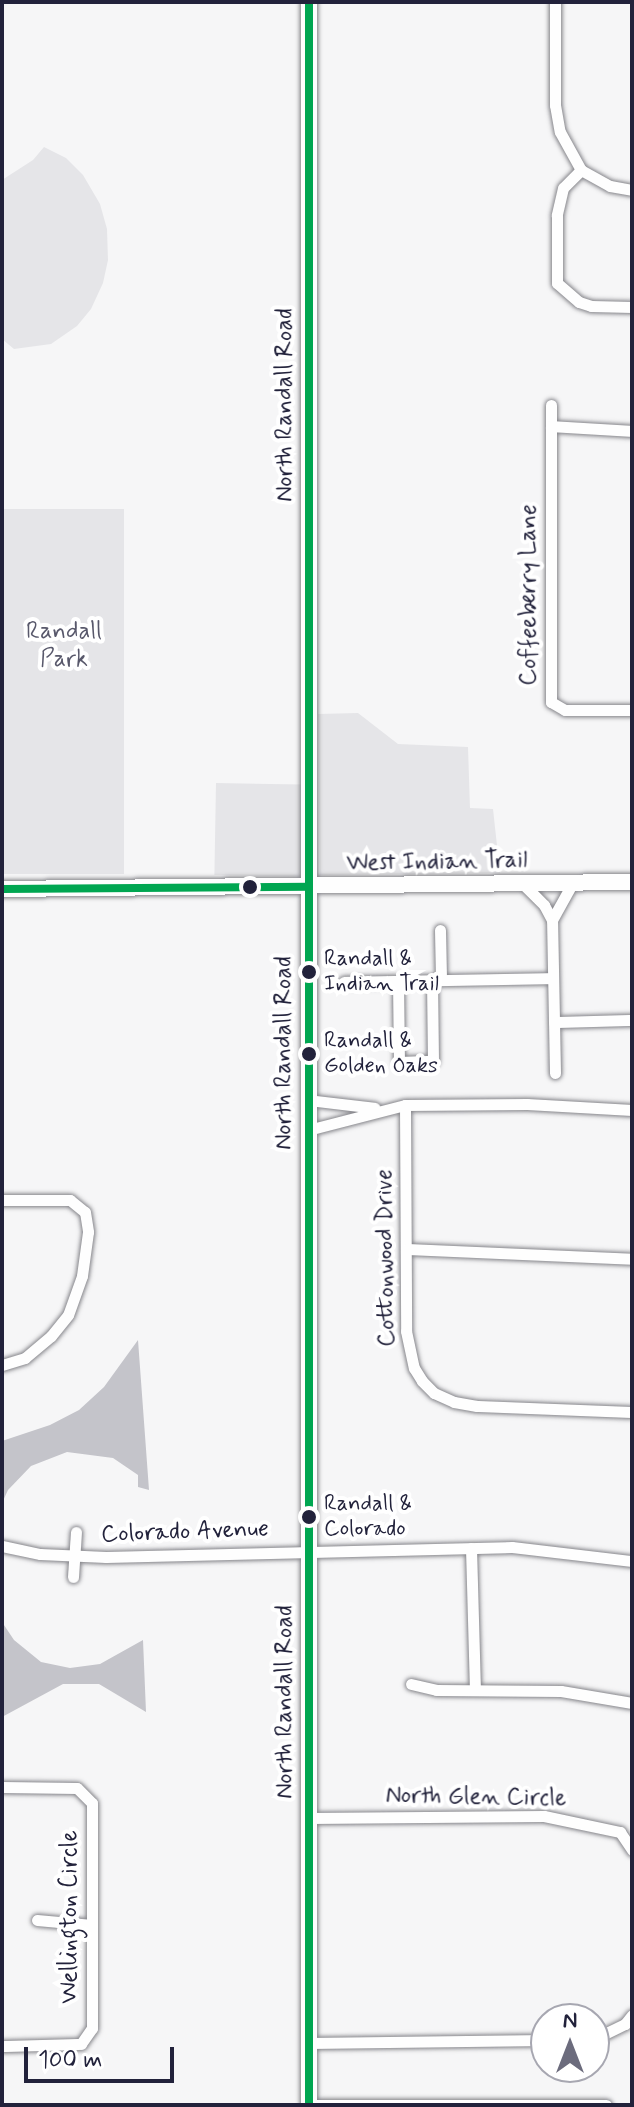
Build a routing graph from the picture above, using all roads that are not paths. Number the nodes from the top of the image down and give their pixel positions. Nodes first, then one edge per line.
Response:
1 (309, 2) edge
2 (555, 2) edge
3 (581, 170) junction
4 (632, 190) edge
5 (632, 307) edge
6 (551, 405) dead end
7 (551, 426) junction
8 (632, 431) edge
9 (632, 710) edge
10 (632, 882) edge
11 (523, 884) junction
12 (572, 884) junction
13 (309, 887) junction
14 (2, 889) edge
15 (552, 920) junction
16 (440, 930) dead end
17 (553, 978) junction
18 (436, 980) junction
19 (398, 981) junction
20 (344, 982) dead end
21 (632, 1020) edge
22 (554, 1022) junction
23 (555, 1073) dead end
24 (308, 1100) junction
25 (405, 1105) junction
26 (384, 1109) junction
27 (632, 1110) edge
28 (308, 1130) junction
29 (2, 1200) edge
30 (407, 1249) junction
31 (632, 1259) edge
32 (2, 1365) edge
33 (632, 1412) edge
34 (76, 1532) dead end
35 (2, 1546) edge
36 (471, 1548) junction
37 (308, 1550) junction
38 (74, 1556) junction
39 (632, 1561) edge
40 (73, 1577) dead end
41 (411, 1684) dead end
42 (475, 1689) junction
43 (632, 1703) edge
44 (2, 1787) edge
45 (309, 1818) junction
46 (632, 1850) edge
47 (37, 1920) dead end
48 (92, 1925) junction
49 (632, 2015) edge
50 (610, 2032) edge
51 (530, 2040) edge
52 (309, 2043) junction
53 (2, 2046) edge
54 (309, 2105) edge
55 (606, 2105) edge

1 - 13 main road, North Randall Road
2 - 3 street
3 - 4 street
3 - 5 street
6 - 7 street, Coffeeberry Lane
7 - 8 street
7 - 9 street, Coffeeberry Lane
10 - 12 main road, West Indian Trail
11 - 12 main road, West Indian Trail
11 - 13 main road, West Indian Trail
11 - 15 street
12 - 15 street
13 - 14 main road, West Indian Trail
13 - 24 main road, North Randall Road
15 - 17 street
16 - 18 street
17 - 18 street
17 - 22 street
18 - 19 street
18 - 19 street
19 - 20 street
21 - 22 street
22 - 23 street
24 - 26 street
24 - 28 main road, North Randall Road
25 - 26 street
25 - 27 street
25 - 30 street, Cottonwood Drive
26 - 28 street
28 - 37 main road, North Randall Road
29 - 32 street
30 - 31 street
30 - 33 street, Cottonwood Drive
34 - 38 street, Colorado Avenue
35 - 38 street, Colorado Avenue
36 - 37 street, Colorado Avenue
36 - 39 street, Colorado Avenue
36 - 42 street
37 - 38 street, Colorado Avenue
37 - 45 main road, North Randall Road
38 - 40 street, Colorado Avenue
41 - 42 street
42 - 43 street
44 - 48 street, Wellington Circle
45 - 46 street, North Glen Circle
45 - 52 main road, North Randall Road
47 - 48 street
48 - 53 street, Wellington Circle
49 - 50 street
51 - 52 street
52 - 54 main road, North Randall Road
54 - 55 street

